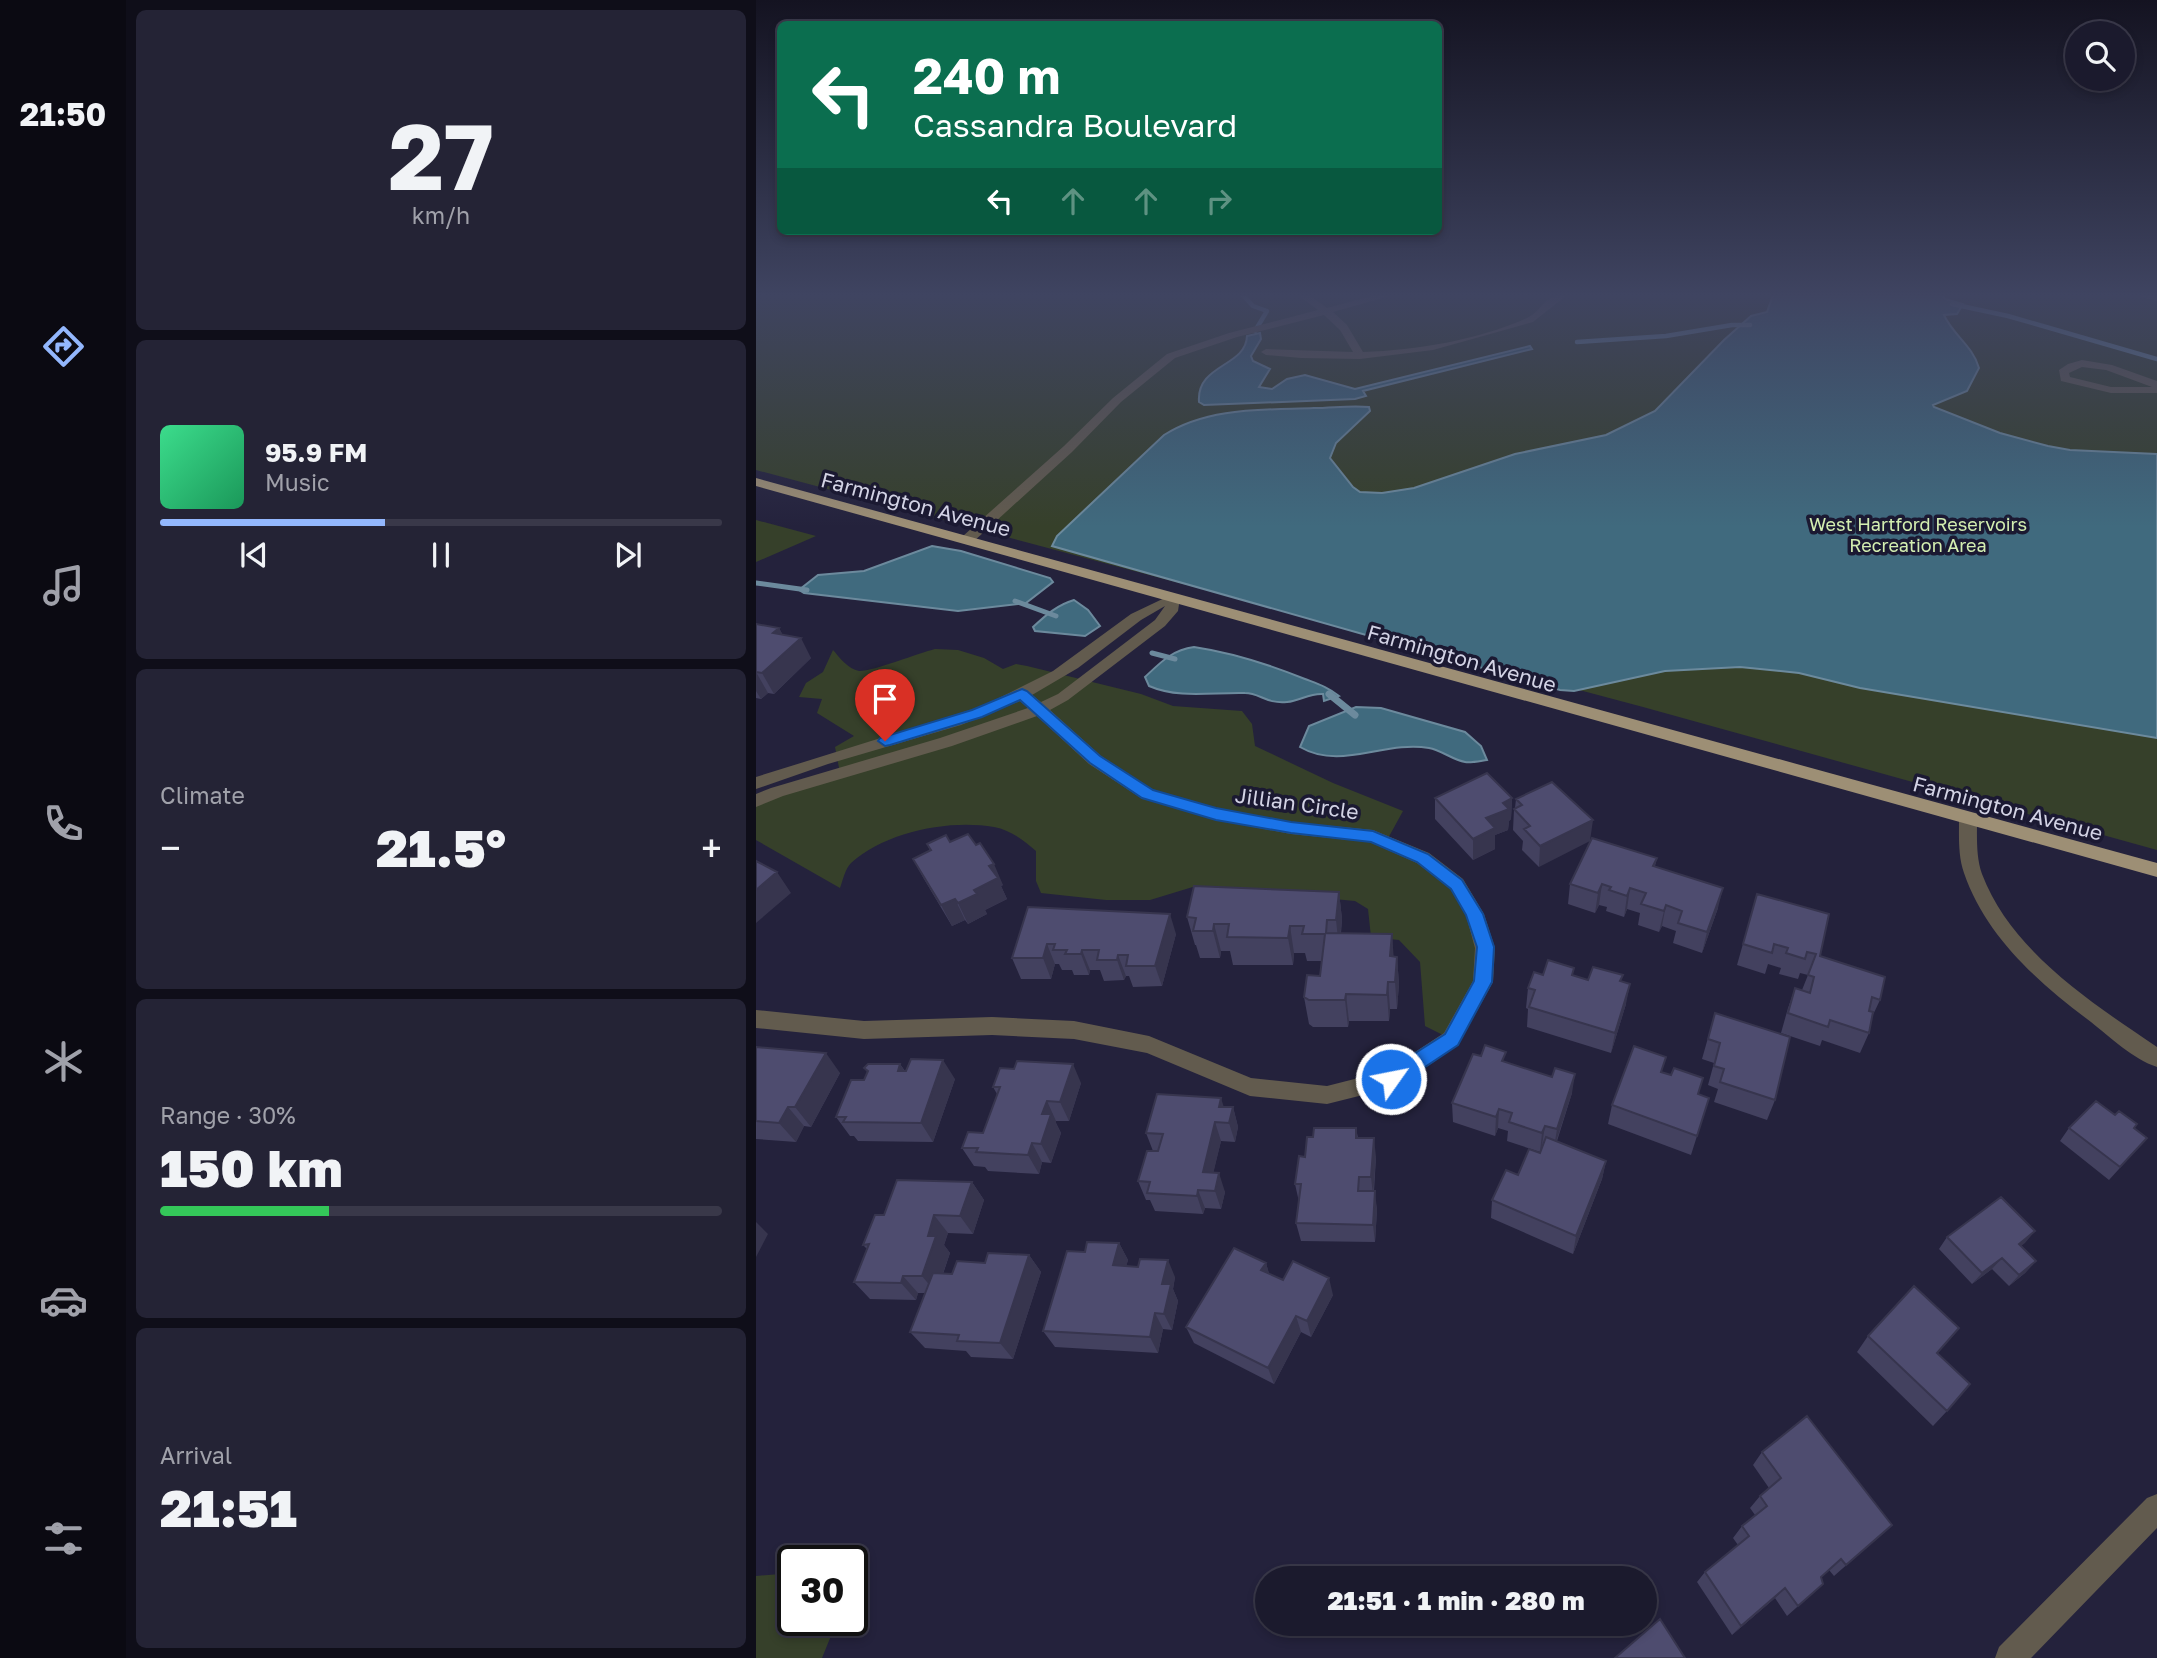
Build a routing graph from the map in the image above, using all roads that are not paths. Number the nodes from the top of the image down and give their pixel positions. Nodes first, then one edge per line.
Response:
1 (1151, 372) edge
2 (2063, 372) edge
3 (2119, 372) edge
4 (2157, 388) edge
5 (756, 482) edge
6 (968, 539) junction
7 (1173, 598) junction
8 (1022, 694) junction
9 (1040, 709) junction
10 (756, 783) edge
11 (756, 801) edge
12 (1968, 820) junction
13 (2157, 870) edge
14 (756, 1019) edge
15 (2157, 1058) edge
16 (2157, 1508) edge
17 (2010, 1658) edge

1 - 6 street
2 - 4 street
3 - 4 street
5 - 6 main road, Farmington Avenue
6 - 7 main road, Farmington Avenue
7 - 8 street
7 - 9 street
7 - 12 main road, Farmington Avenue
8 - 9 street, Jillian Circle
8 - 10 street
9 - 11 street
9 - 14 street, Jillian Circle
12 - 13 main road, Farmington Avenue
12 - 15 street
16 - 17 street

